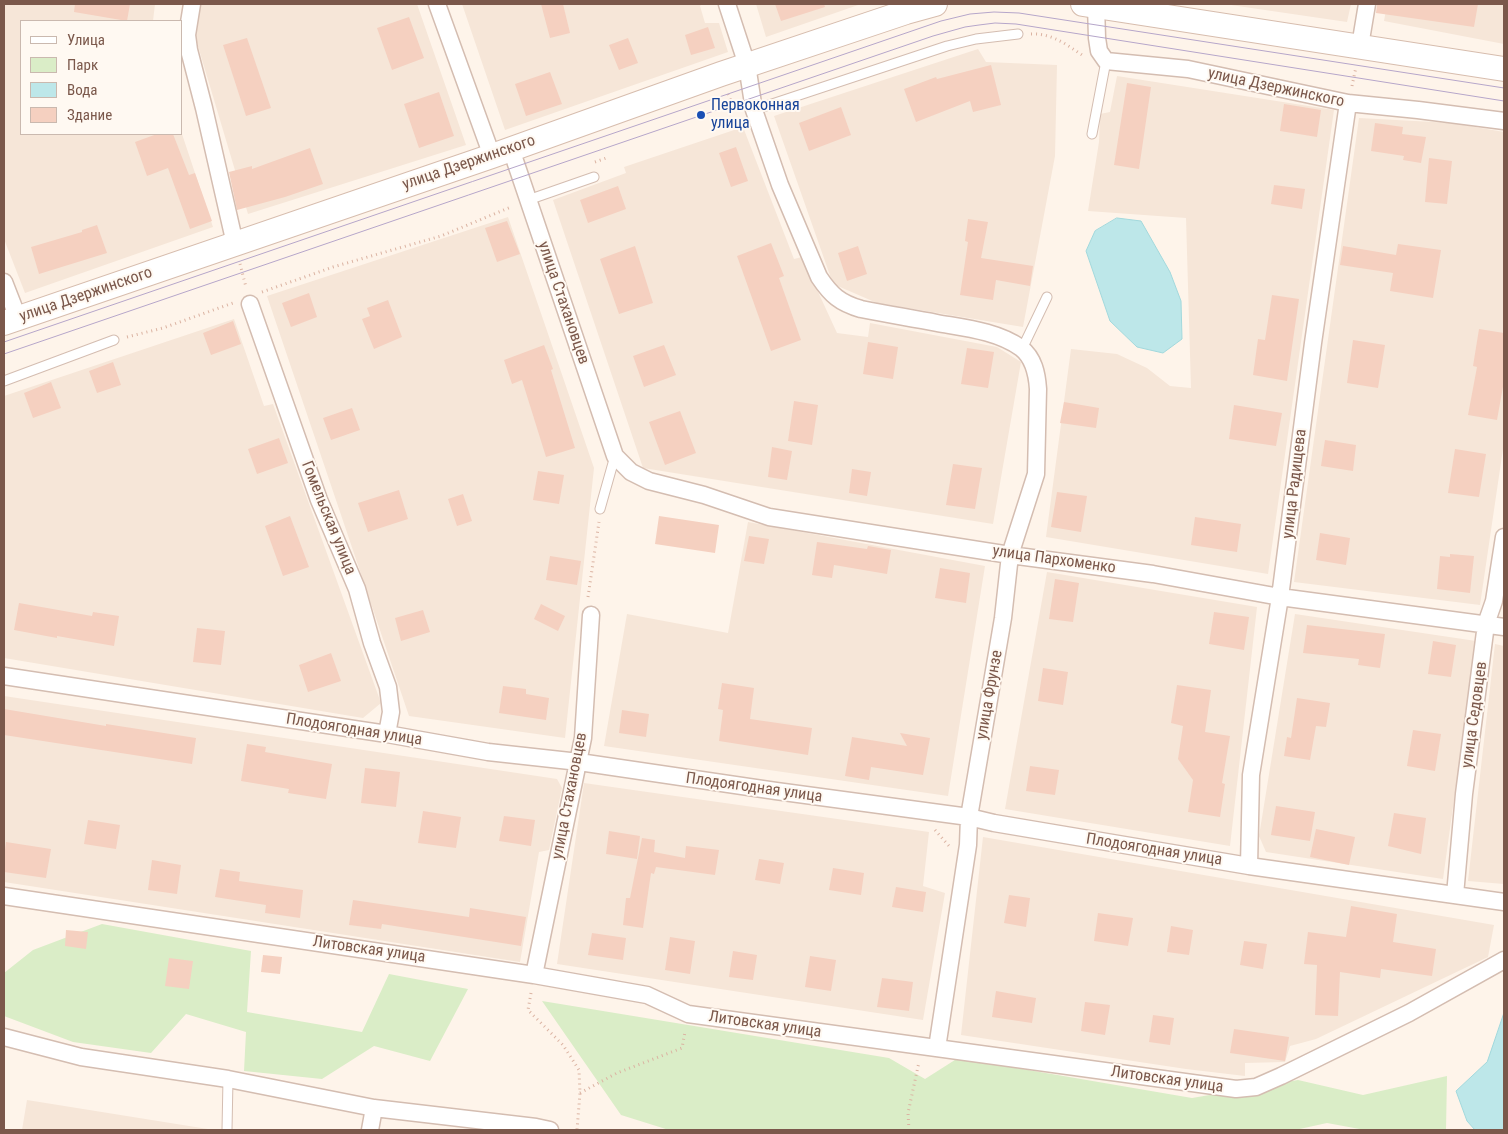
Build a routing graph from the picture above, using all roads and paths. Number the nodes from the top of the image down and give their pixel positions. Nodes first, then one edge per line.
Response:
1 (192, 4) edge
2 (437, 4) edge
3 (726, 4) edge
4 (935, 4) edge
5 (1367, 4) edge
6 (1090, 5) edge
7 (1018, 34) joint
8 (1360, 46) junction
9 (1106, 61) junction
10 (747, 65) junction
11 (1504, 69) edge
12 (1348, 103) junction
13 (754, 110) junction
14 (1504, 121) edge
15 (1092, 134) dead end
16 (502, 152) junction
17 (594, 177) dead end
18 (528, 200) junction
19 (235, 244) junction
20 (4, 282) edge
21 (1047, 297) dead end
22 (254, 299) joint
23 (229, 304) dead end
24 (11, 321) edge
25 (114, 340) joint
26 (1022, 349) junction
27 (4, 381) edge
28 (615, 456) junction
29 (600, 509) joint
30 (1504, 537) edge
31 (1010, 555) junction
32 (1280, 597) junction
33 (591, 615) joint
34 (1486, 624) junction
35 (1504, 627) edge
36 (4, 676) edge
37 (387, 734) junction
38 (579, 762) junction
39 (916, 810) junction
40 (969, 817) junction
41 (966, 863) junction
42 (1249, 866) junction
43 (1455, 894) junction
44 (4, 896) edge
45 (1504, 902) edge
46 (1504, 960) edge
47 (534, 975) junction
48 (688, 1014) junction
49 (4, 1037) edge
50 (929, 1047) junction
51 (228, 1079) junction
52 (580, 1093) junction
53 (374, 1108) junction
54 (227, 1130) edge
55 (370, 1130) edge
56 (550, 1130) edge
57 (576, 1130) edge
58 (909, 1130) edge

1 - 19 street
2 - 16 street, улица Стахановцев
3 - 10 street
4 - 10 main road, улица Дзержинского
5 - 8 street
6 - 8 main road
6 - 9 street
7 - 9 path
7 - 13 lane
8 - 11 main road
8 - 12 path
9 - 12 street, улица Дзержинского
9 - 15 lane
10 - 13 street
10 - 16 main road, улица Дзержинского
12 - 14 street, улица Дзержинского
12 - 32 street, улица Радищева
13 - 26 street
16 - 18 street, улица Стахановцев
16 - 19 main road, улица Дзержинского
17 - 18 lane
18 - 22 path
18 - 28 street, улица Стахановцев
19 - 24 main road, улица Дзержинского
20 - 24 street
21 - 26 lane
22 - 37 street, Гомельская улица
23 - 25 path
25 - 27 lane
26 - 31 street, улица Фрунзе
28 - 29 lane
28 - 31 street, улица Пархоменко
29 - 33 path
30 - 34 street, улица Седовцев
31 - 32 street, улица Пархоменко
31 - 40 street, улица Фрунзе
32 - 34 street, улица Пархоменко
32 - 42 street, улица Радищева
33 - 38 street, улица Стахановцев
34 - 35 street, улица Пархоменко
34 - 43 street, улица Седовцев
36 - 37 street, Плодоягодная улица
37 - 38 street, Плодоягодная улица
38 - 39 street, Плодоягодная улица
38 - 47 street, улица Стахановцев
39 - 40 street, Плодоягодная улица
39 - 41 path
40 - 41 street, улица Фрунзе
40 - 42 street, Плодоягодная улица
41 - 50 street, улица Фрунзе
42 - 43 street, Плодоягодная улица
43 - 45 street, Плодоягодная улица
44 - 47 street, Литовская улица
46 - 50 street, Литовская улица
47 - 48 street, Литовская улица
47 - 52 path
48 - 50 street, Литовская улица
48 - 52 path
49 - 51 street
50 - 58 path
51 - 53 street
51 - 54 lane
52 - 57 path
53 - 55 street
53 - 56 street

